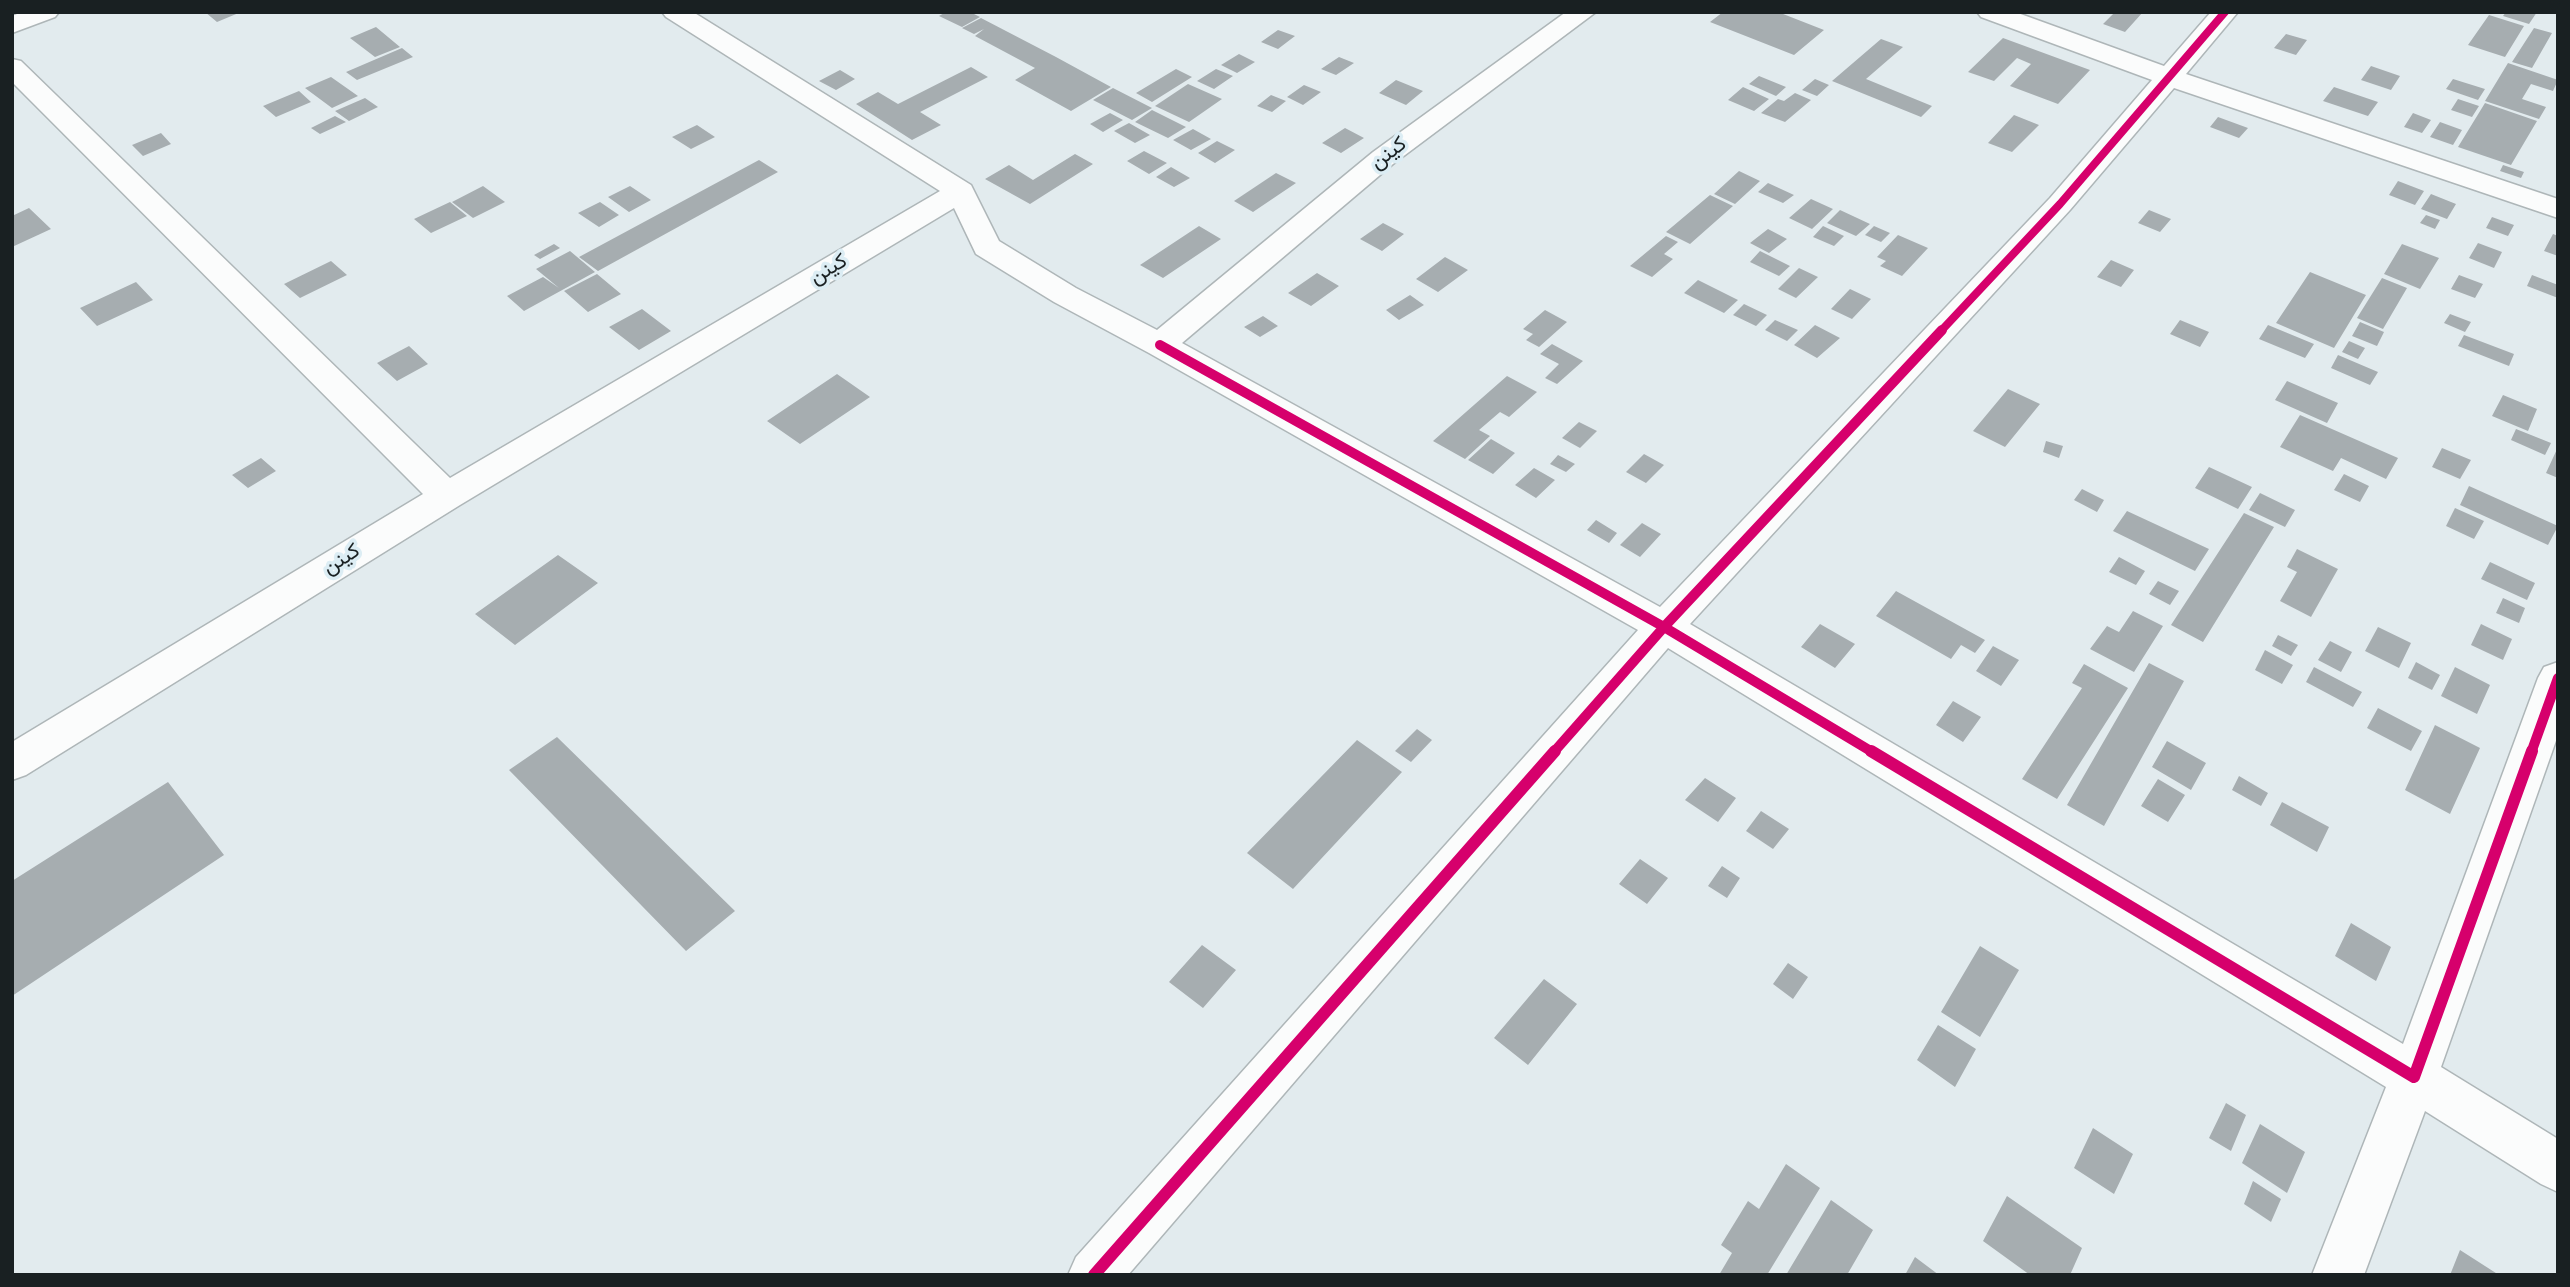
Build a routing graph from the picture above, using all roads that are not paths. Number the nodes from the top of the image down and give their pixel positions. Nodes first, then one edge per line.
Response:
1 (46, 12) edge
2 (675, 12) edge
3 (1583, 12) edge
4 (1990, 12) edge
5 (2225, 12) edge
6 (12, 25) edge
7 (12, 67) edge
8 (2168, 77) junction
9 (961, 191) junction
10 (2558, 208) edge
11 (1160, 345) junction
12 (447, 496) junction
13 (1664, 627) junction
14 (2558, 678) edge
15 (12, 763) edge
16 (2414, 1077) junction
17 (2558, 1167) edge
18 (1094, 1275) edge
19 (2337, 1275) edge

1 - 6 street
2 - 9 street
3 - 11 street, كينن
4 - 8 street
5 - 8 street
7 - 12 street
8 - 10 street
8 - 13 street
9 - 11 street
9 - 12 street, كينن
11 - 13 street
12 - 15 street, كينن
13 - 16 street
13 - 18 street
14 - 16 street
16 - 17 street
16 - 19 street

